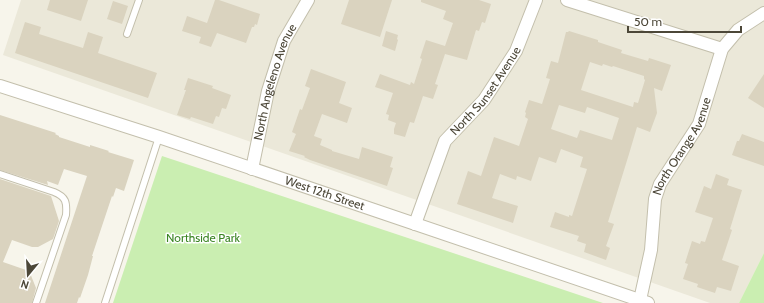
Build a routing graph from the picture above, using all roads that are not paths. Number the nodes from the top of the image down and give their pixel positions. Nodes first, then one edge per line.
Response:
1 (139, 0) edge
2 (308, 0) edge
3 (536, 0) edge
4 (567, 0) edge
5 (764, 13) edge
6 (127, 34) dead end
7 (722, 49) junction
8 (0, 86) edge
9 (159, 137) junction
10 (252, 169) junction
11 (0, 174) edge
12 (415, 224) junction
13 (644, 302) edge
14 (36, 303) edge
15 (105, 303) edge

1 - 6 lane
2 - 10 street, North Angeleno Avenue
3 - 12 street, North Sunset Avenue
4 - 7 street
5 - 7 street, North Orange Avenue
7 - 13 street, North Orange Avenue
8 - 9 street, West 12th Street
9 - 10 street, West 12th Street
9 - 15 lane
10 - 12 street, West 12th Street
11 - 14 lane
12 - 13 street, West 12th Street

